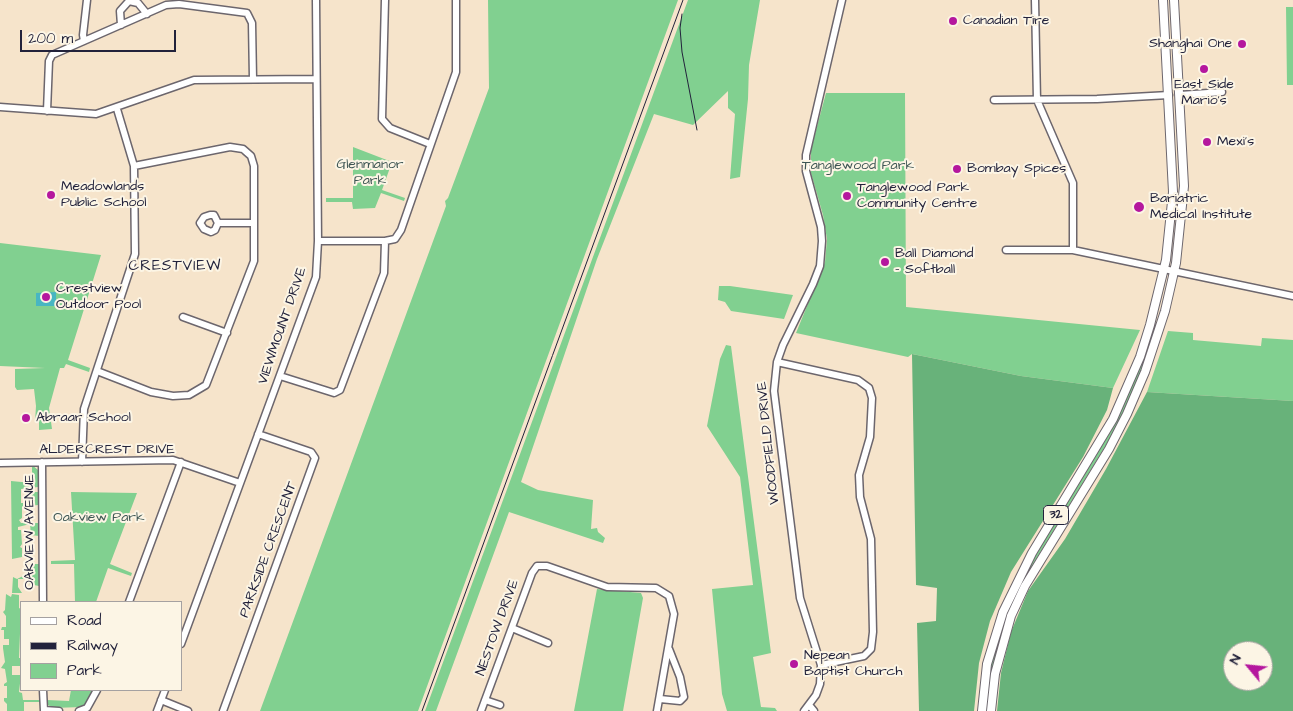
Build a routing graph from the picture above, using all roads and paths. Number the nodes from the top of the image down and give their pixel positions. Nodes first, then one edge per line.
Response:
1 (87, 0) edge
2 (316, 0) edge
3 (385, 0) edge
4 (456, 0) edge
5 (842, 0) edge
6 (1036, 0) edge
7 (1163, 0) edge
8 (1174, 0) edge
9 (147, 14) junction
10 (121, 25) junction
11 (84, 40) junction
12 (253, 79) junction
13 (316, 79) junction
14 (1222, 92) dead end
15 (1168, 95) junction
16 (1180, 95) junction
17 (994, 100) dead end
18 (1037, 100) junction
19 (0, 107) edge
20 (117, 109) junction
21 (48, 111) junction
22 (430, 144) junction
23 (134, 166) junction
24 (218, 223) dead end
25 (253, 223) junction
26 (318, 241) junction
27 (385, 241) junction
28 (1006, 250) dead end
29 (1073, 250) junction
30 (1164, 269) junction
31 (1174, 271) junction
32 (1293, 296) edge
33 (183, 317) dead end
34 (227, 333) junction
35 (777, 362) junction
36 (97, 371) junction
37 (280, 376) junction
38 (258, 434) junction
39 (42, 462) junction
40 (82, 462) junction
41 (181, 462) junction
42 (0, 463) edge
43 (240, 483) junction
44 (43, 601) edge
45 (128, 601) edge
46 (512, 628) junction
47 (182, 641) edge
48 (548, 643) dead end
49 (669, 649) junction
50 (821, 665) junction
51 (44, 691) edge
52 (96, 691) edge
53 (165, 691) edge
54 (660, 698) junction
55 (161, 700) junction
56 (485, 700) junction
57 (500, 705) dead end
58 (809, 705) junction
59 (44, 711) edge
60 (59, 711) edge
61 (79, 711) edge
62 (157, 711) edge
63 (188, 711) edge
64 (224, 711) edge
65 (481, 711) edge
66 (657, 711) edge
67 (804, 711) edge
68 (814, 711) edge
69 (982, 711) edge
70 (991, 711) edge

1 - 11 street
2 - 13 street, VIEWMOUNT DRIVE
3 - 22 street
4 - 22 street
5 - 35 street, WOODFIELD DRIVE
6 - 18 street
7 - 15 main road, 32
8 - 16 main road, 32
9 - 10 street
9 - 10 street
9 - 12 street
10 - 11 street
11 - 21 street
12 - 13 street
12 - 20 street
13 - 26 street, VIEWMOUNT DRIVE
14 - 16 street
15 - 16 main road
15 - 18 street
15 - 30 main road, 32
16 - 31 main road, 32
17 - 18 street
18 - 29 street
19 - 21 street
20 - 21 street
20 - 23 street
22 - 27 street
23 - 25 street
23 - 36 street
24 - 25 street
25 - 34 street
26 - 27 street
26 - 37 street, VIEWMOUNT DRIVE
27 - 37 street
28 - 29 street
29 - 30 street
30 - 31 street
30 - 69 main road, 32
31 - 32 street
31 - 70 main road, 32
33 - 34 street
34 - 36 street
35 - 50 street, WOODFIELD DRIVE
35 - 50 street
36 - 40 street
37 - 38 street, VIEWMOUNT DRIVE
38 - 43 street, VIEWMOUNT DRIVE
38 - 64 street, PARKSIDE CRESCENT
39 - 40 street, ALDERCREST DRIVE
39 - 42 street, ALDERCREST DRIVE
39 - 44 street, OAKVIEW AVENUE
40 - 41 street, ALDERCREST DRIVE
41 - 43 street, ALDERCREST DRIVE
41 - 45 street
43 - 47 street, VIEWMOUNT DRIVE
46 - 48 street
46 - 49 street, NESTOW DRIVE
46 - 56 street, NESTOW DRIVE
49 - 54 street, NESTOW DRIVE
49 - 54 street, NESTOW DRIVE
50 - 58 street, WOODFIELD DRIVE
51 - 59 street
52 - 61 street
53 - 55 street
54 - 66 street, NESTOW DRIVE
55 - 62 street
55 - 63 street
56 - 57 street
56 - 65 street, NESTOW DRIVE
58 - 67 street, WOODFIELD DRIVE
58 - 68 street
59 - 60 street

